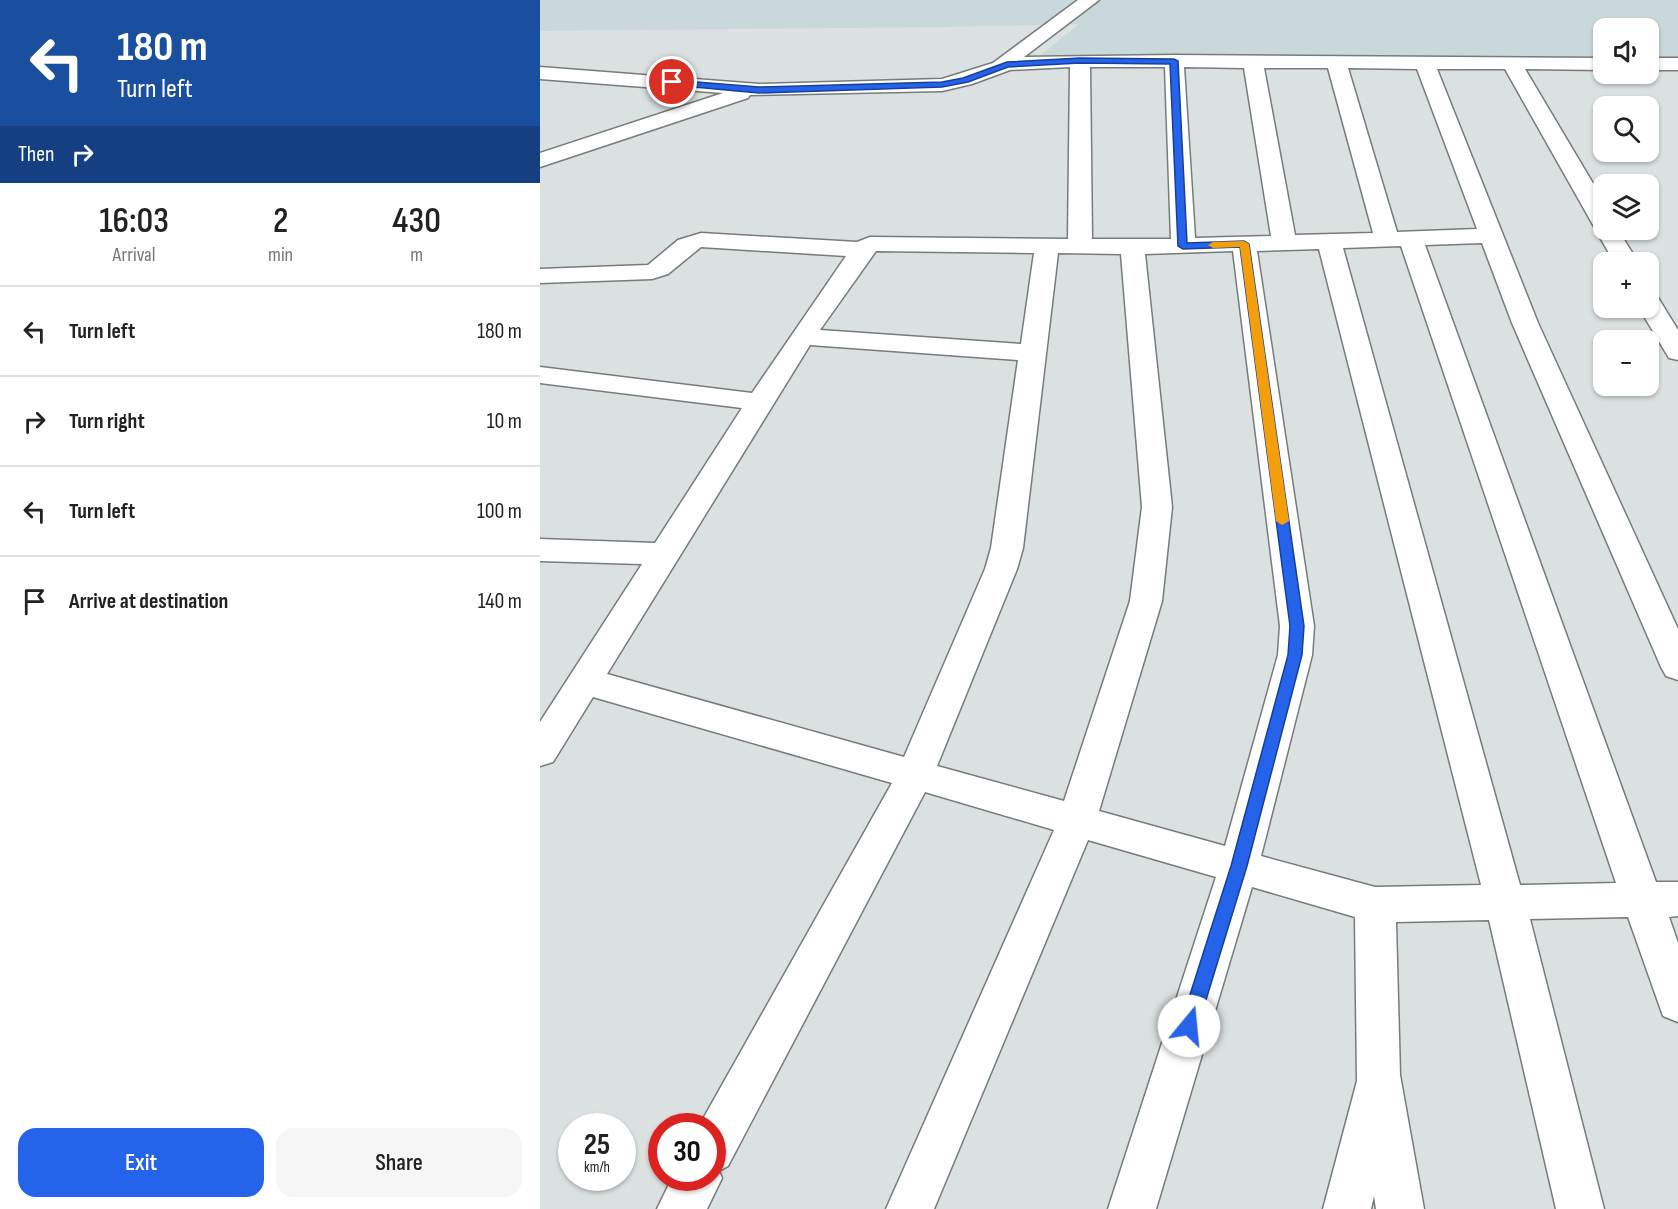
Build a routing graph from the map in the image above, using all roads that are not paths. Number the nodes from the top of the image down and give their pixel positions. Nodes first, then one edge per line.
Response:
1 (1090, 0) edge
2 (1080, 61) junction
3 (1174, 61) junction
4 (1253, 62) junction
5 (1336, 62) junction
6 (1425, 63) junction
7 (1511, 63) junction
8 (1593, 64) edge
9 (1659, 64) edge
10 (1678, 64) edge
11 (997, 68) junction
12 (540, 74) edge
13 (759, 90) junction
14 (540, 140) edge
15 (572, 150) junction
16 (540, 160) edge
17 (1593, 204) edge
18 (1491, 236) junction
19 (1399, 239) junction
20 (1329, 241) junction
21 (1284, 243) junction
22 (1244, 244) junction
23 (1063, 245) junction
24 (1183, 246) junction
25 (1132, 247) junction
26 (863, 250) junction
27 (540, 276) edge
28 (1658, 318) edge
29 (802, 337) junction
30 (1678, 352) edge
31 (1033, 353) junction
32 (540, 375) edge
33 (759, 402) junction
34 (540, 550) edge
35 (664, 554) junction
36 (1678, 667) edge
37 (584, 681) junction
38 (540, 752) edge
39 (915, 775) junction
40 (1077, 820) junction
41 (1239, 866) junction
42 (1661, 899) edge
43 (1505, 902) junction
44 (1375, 905) junction
45 (1678, 1002) edge
46 (1378, 1075) junction
47 (726, 1124) edge
48 (691, 1191) edge
49 (681, 1209) edge
50 (910, 1209) edge
51 (1131, 1209) edge
52 (1347, 1209) edge
53 (1400, 1209) edge
54 (1580, 1209) edge

1 - 11 street
2 - 3 street
2 - 11 street
2 - 23 street
3 - 4 street
3 - 24 street
4 - 5 street
4 - 21 street
5 - 6 street
5 - 19 street
6 - 7 street
6 - 18 street
7 - 8 street
7 - 17 street
9 - 10 street
11 - 13 street
12 - 13 street
13 - 15 street
14 - 15 street
15 - 16 street
18 - 19 street
18 - 36 street
19 - 20 street
19 - 42 street
20 - 21 street
20 - 43 street
21 - 22 street
22 - 24 street
22 - 41 street
23 - 25 street
23 - 26 street
23 - 31 street
24 - 25 street
25 - 40 street
26 - 27 street
26 - 29 street
28 - 30 street
29 - 31 street
29 - 33 street
31 - 39 street
32 - 33 street
33 - 35 street
34 - 35 street
35 - 37 street
37 - 38 street
37 - 39 street
39 - 40 street
39 - 47 street
40 - 41 street
40 - 50 street
41 - 44 street
41 - 51 street
42 - 43 street
42 - 45 street
43 - 44 street
43 - 54 street
44 - 46 street
46 - 52 street
46 - 53 street
48 - 49 street

